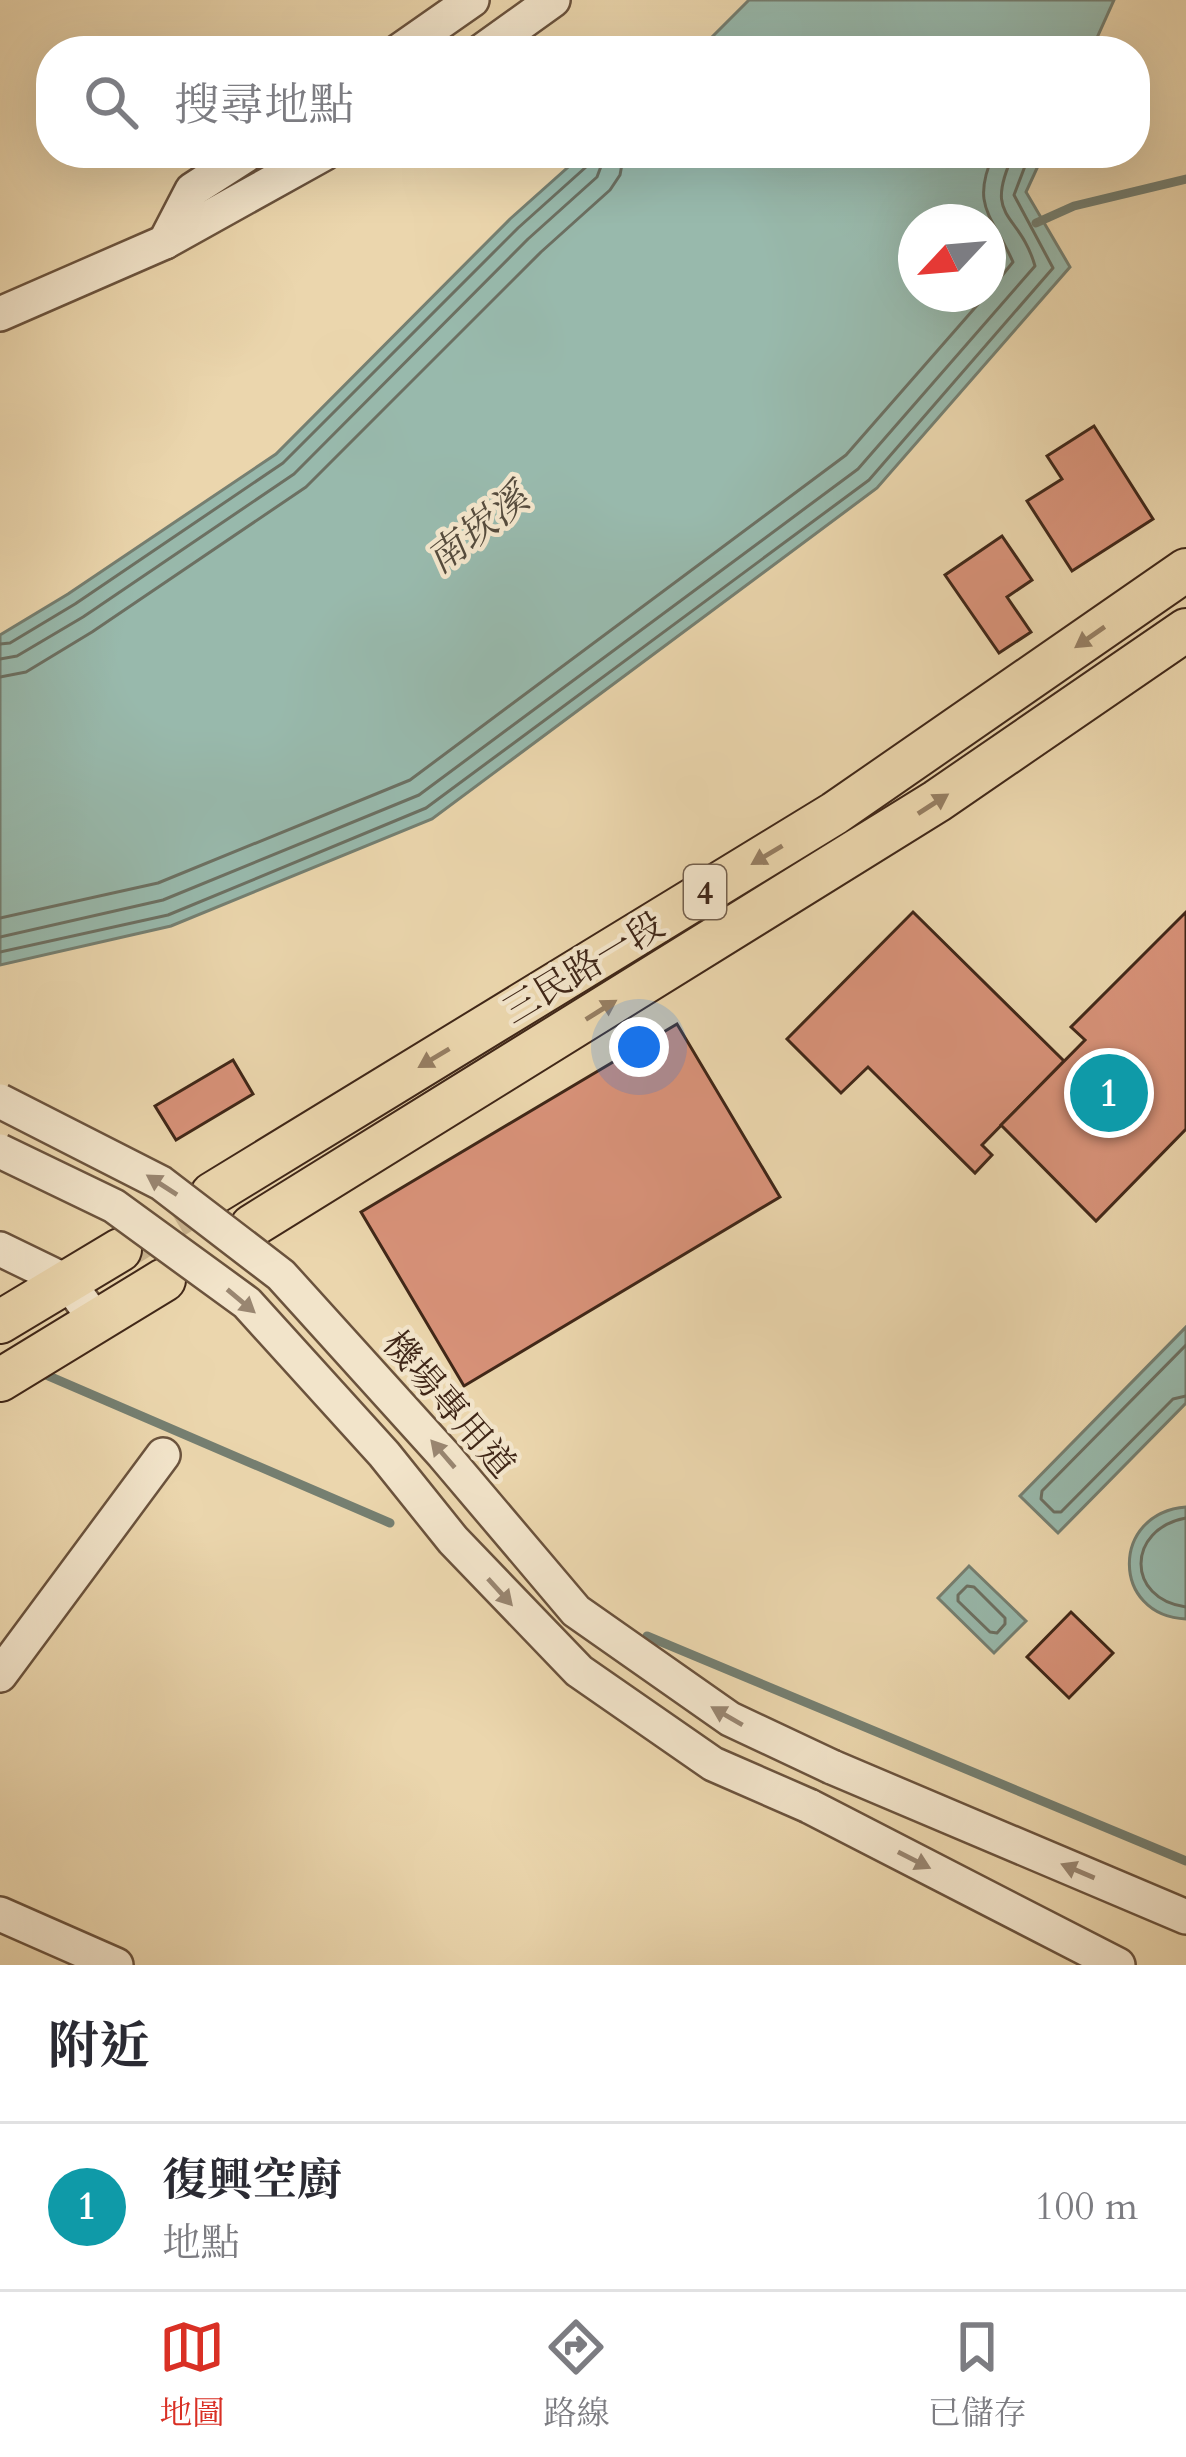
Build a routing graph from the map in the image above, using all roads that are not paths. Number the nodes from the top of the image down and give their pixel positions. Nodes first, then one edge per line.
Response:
1 (472, 0) edge
2 (553, 0) edge
3 (420, 36) edge
4 (503, 36) edge
5 (226, 168) edge
6 (299, 168) edge
7 (165, 242) junction
8 (0, 314) edge
9 (1186, 570) edge
10 (1186, 630) edge
11 (0, 1100) edge
12 (0, 1151) edge
13 (212, 1194) tunnel mouth
14 (252, 1226) dead end
15 (0, 1249) edge
16 (120, 1250) tunnel mouth
17 (164, 1280) dead end
18 (68, 1282) junction
19 (0, 1322) edge
20 (97, 1322) junction
21 (0, 1332) edge
22 (41, 1357) junction
23 (0, 1380) edge
24 (163, 1455) dead end
25 (0, 1675) edge
26 (0, 1914) edge
27 (1186, 1917) edge
28 (116, 1965) edge
29 (1118, 1965) edge

1 - 3 street
2 - 4 street
5 - 7 street
6 - 7 street
7 - 8 street
9 -> 13 main road, 三民路一段 / 4
14 -> 10 main road, 三民路一段 / 4
27 -> 11 street, 機場專用道, bridge
12 -> 29 street, bridge
15 - 18 street
16 - 18 main road
17 - 20 main road
18 - 19 main road
18 - 20 street
20 - 22 main road
21 - 22 street
22 - 23 main road
24 - 25 street
26 - 28 street

